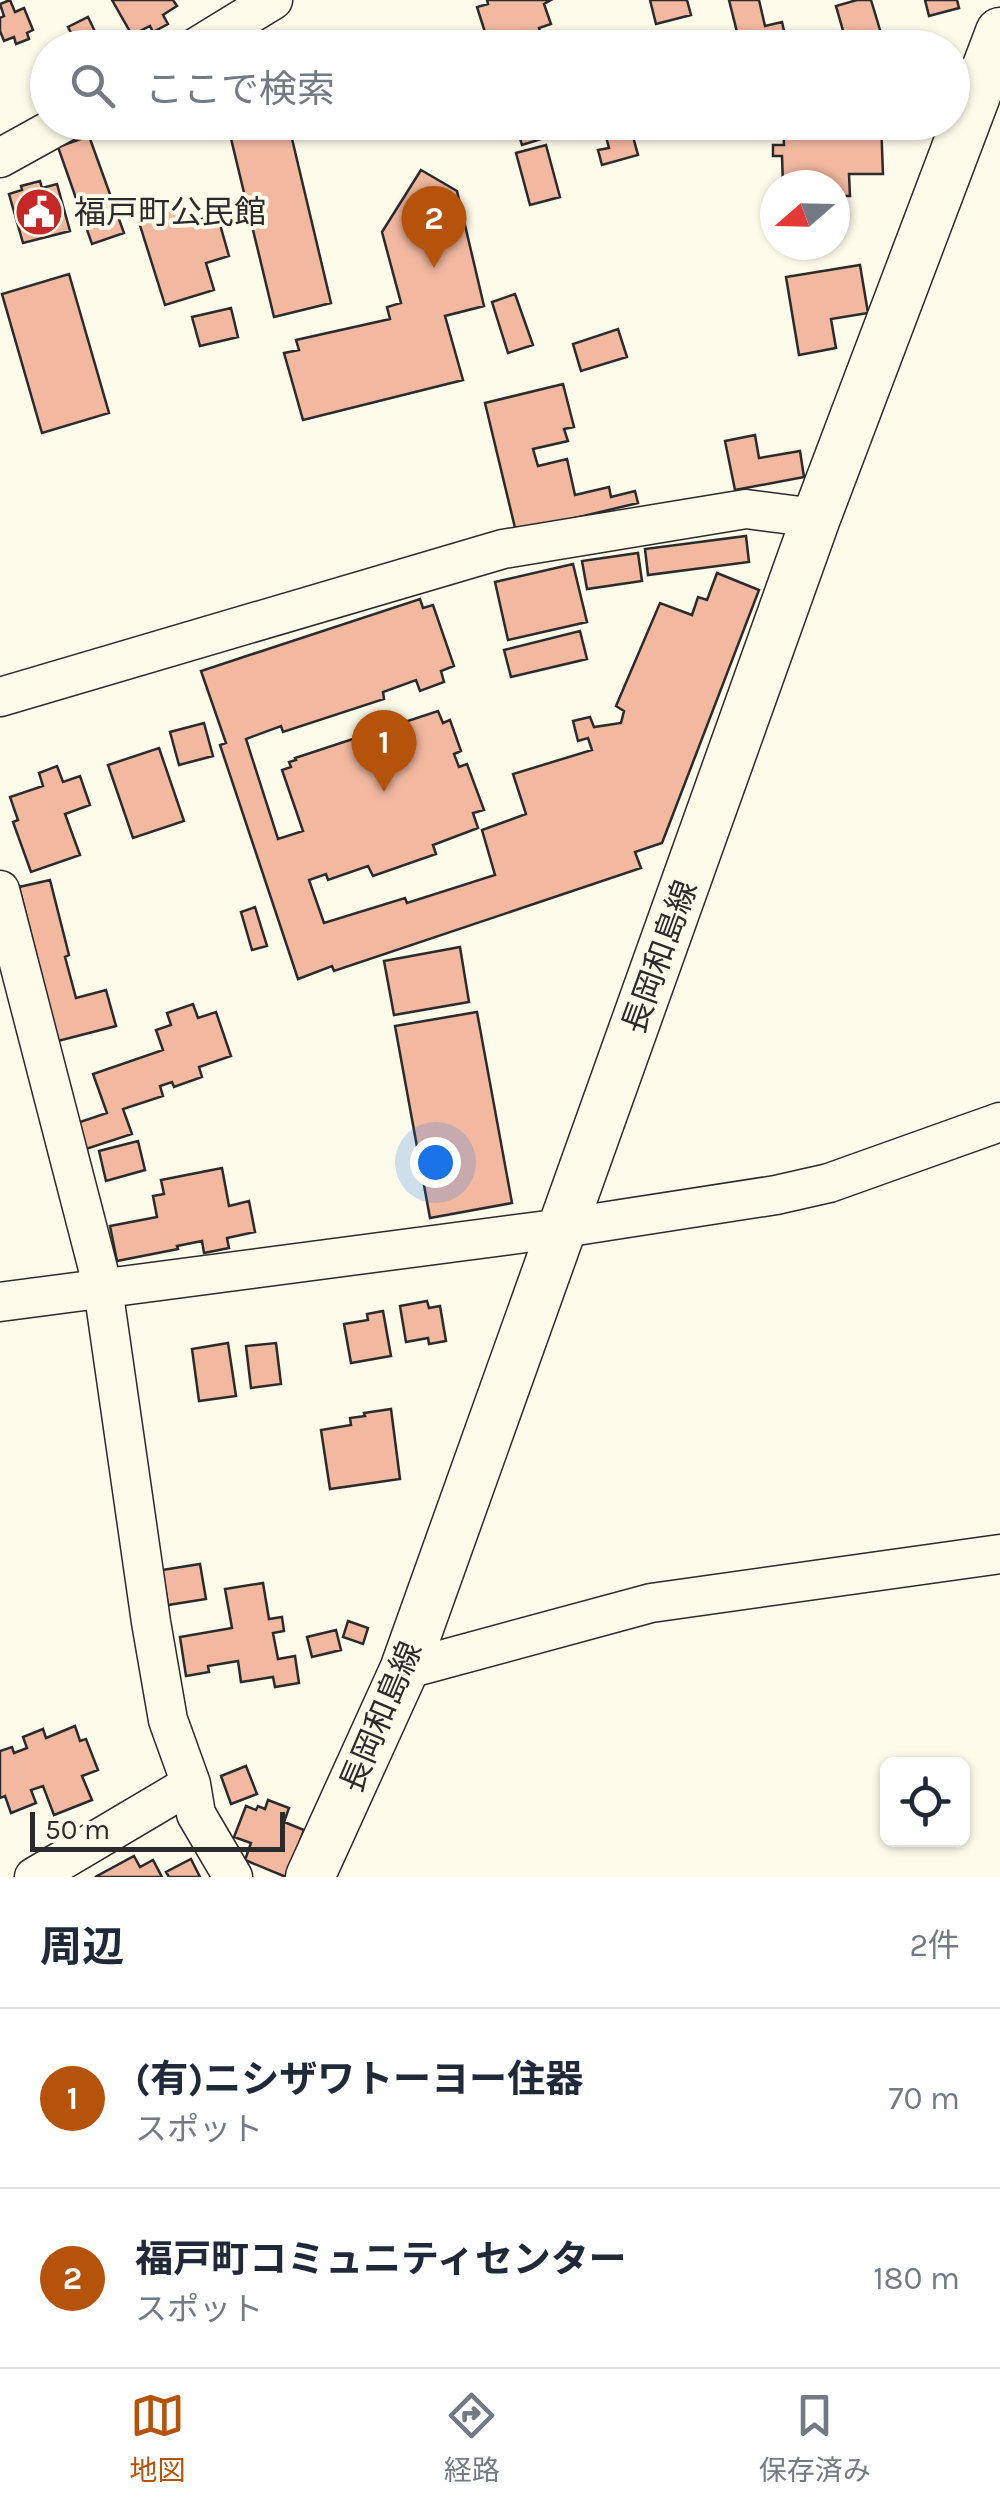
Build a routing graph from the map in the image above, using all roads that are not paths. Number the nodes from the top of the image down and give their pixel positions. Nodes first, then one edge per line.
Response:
1 (274, 0) edge
2 (224, 30) edge
3 (1000, 32) edge
4 (970, 111) edge
5 (32, 140) edge
6 (959, 140) edge
7 (0, 158) edge
8 (816, 518) junction
9 (0, 697) edge
10 (0, 890) edge
11 (1000, 1122) edge
12 (563, 1228) junction
13 (103, 1288) junction
14 (0, 1302) edge
15 (1000, 1554) edge
16 (404, 1670) junction
17 (191, 1784) junction
18 (34, 1877) edge
19 (233, 1877) edge
20 (310, 1877) edge

1 - 2 street
3 - 4 main road, 長岡和島線
5 - 7 street
6 - 8 main road, 長岡和島線
8 - 9 street
8 - 12 main road, 長岡和島線
10 - 13 street
11 - 12 street
12 - 13 street
12 - 16 main road, 長岡和島線
13 - 14 street
13 - 17 street
15 - 16 street
16 - 20 main road, 長岡和島線
17 - 18 street
17 - 19 street

